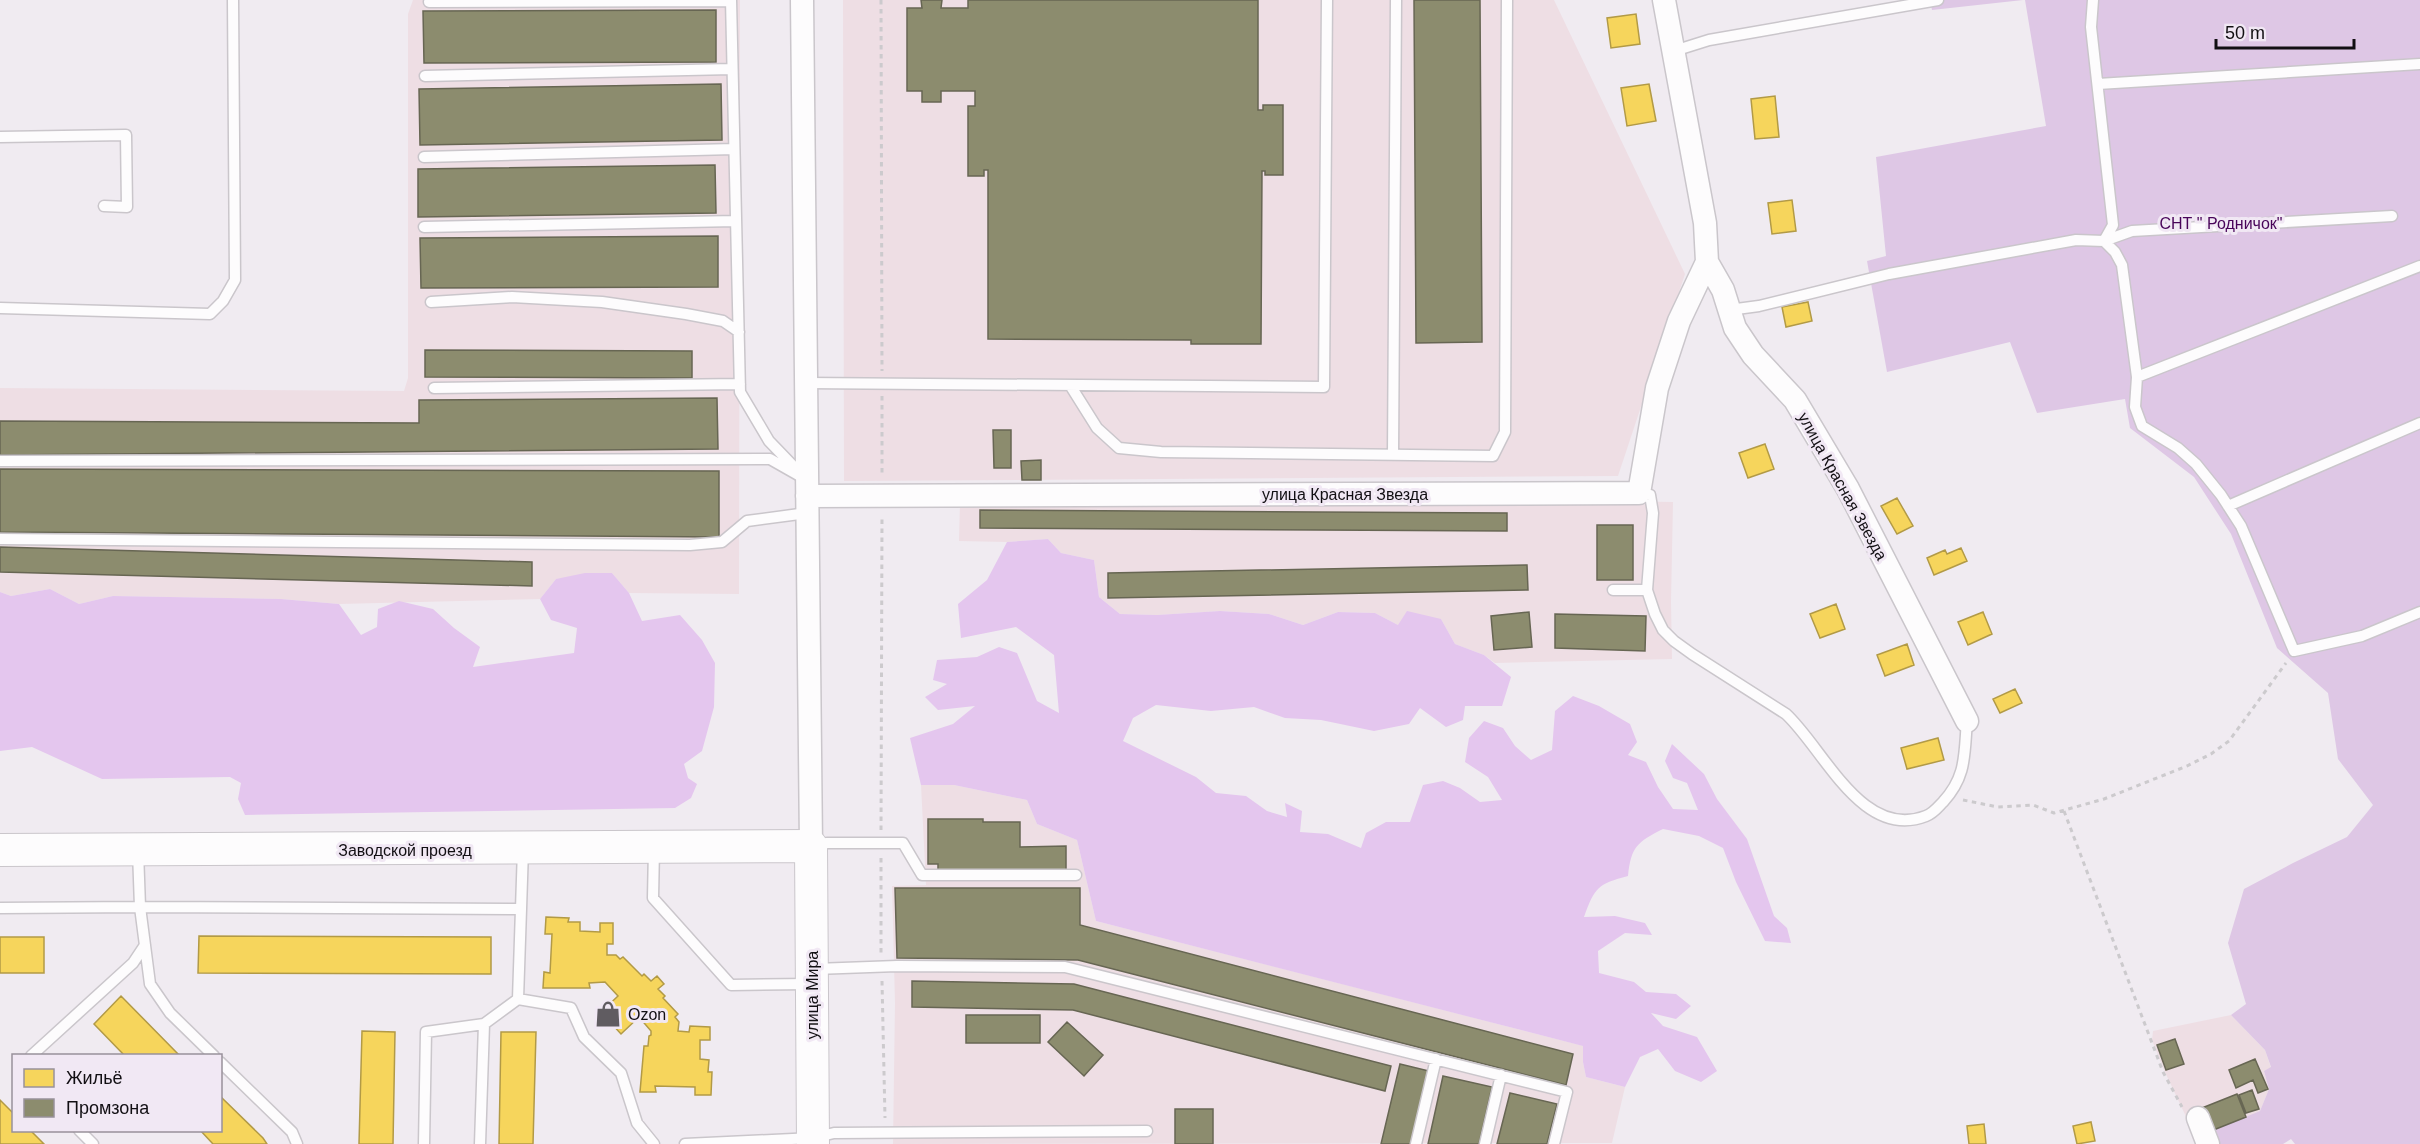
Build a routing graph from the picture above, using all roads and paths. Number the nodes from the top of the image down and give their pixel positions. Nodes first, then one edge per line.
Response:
1 (233, 0) edge
2 (802, 0) edge
3 (881, 0) edge
4 (1327, 0) edge
5 (1396, 0) edge
6 (1507, 0) edge
7 (1664, 0) edge
8 (1938, 0) edge
9 (2093, 0) edge
10 (731, 1) edge
11 (429, 2) dead end
12 (1674, 51) junction
13 (2420, 64) edge
14 (732, 69) junction
15 (425, 76) dead end
16 (2098, 84) junction
17 (0, 137) edge
18 (734, 149) junction
19 (424, 157) dead end
20 (104, 206) dead end
21 (2392, 216) dead end
22 (736, 221) junction
23 (424, 227) dead end
24 (2104, 241) junction
25 (1707, 262) junction
26 (2420, 266) edge
27 (431, 302) dead end
28 (0, 308) edge
29 (1730, 310) junction
30 (739, 332) junction
31 (2137, 377) junction
32 (882, 378) dead end
33 (806, 383) junction
34 (740, 384) junction
35 (1070, 385) junction
36 (435, 388) dead end
37 (882, 390) dead end
38 (2420, 423) edge
39 (1393, 455) junction
40 (0, 461) edge
41 (1639, 493) junction
42 (807, 496) junction
43 (882, 496) junction
44 (2228, 506) junction
45 (0, 539) edge
46 (1613, 590) dead end
47 (1647, 590) junction
48 (2420, 612) edge
49 (2294, 651) junction
50 (1967, 721) joint
51 (1949, 795) junction
52 (2064, 811) junction
53 (881, 843) junction
54 (811, 846) junction
55 (654, 848) junction
56 (523, 849) junction
57 (0, 850) edge
58 (138, 851) junction
59 (1076, 876) dead end
60 (140, 907) junction
61 (0, 908) edge
62 (521, 909) junction
63 (145, 945) junction
64 (882, 966) junction
65 (812, 977) junction
66 (518, 999) junction
67 (484, 1024) junction
68 (33, 1054) edge
69 (212, 1054) edge
70 (1436, 1059) junction
71 (222, 1064) edge
72 (1502, 1075) junction
73 (2198, 1118) joint
74 (1147, 1131) dead end
75 (80, 1132) edge
76 (885, 1133) junction
77 (813, 1141) edge
78 (93, 1144) edge
79 (297, 1144) edge
80 (424, 1144) edge
81 (480, 1144) edge
82 (654, 1144) edge
83 (686, 1144) edge
84 (1416, 1144) edge
85 (1485, 1144) edge
86 (1554, 1144) edge
87 (2208, 1144) edge

1 - 28 lane
2 - 33 street
3 - 32 path
4 - 35 lane
5 - 39 lane
6 - 39 lane
7 - 12 street, улица Красная Звезда
8 - 12 lane
9 - 16 lane
10 - 11 lane
10 - 14 lane
12 - 25 street, улица Красная Звезда
13 - 16 lane
14 - 15 lane
14 - 18 lane
16 - 24 lane
17 - 20 lane
18 - 19 lane
18 - 22 lane
21 - 24 lane
22 - 23 lane
22 - 30 lane
24 - 29 lane
24 - 31 lane
25 - 29 street, улица Красная Звезда
25 - 41 street, улица Красная Звезда
26 - 31 lane
27 - 30 lane
29 - 50 street, улица Красная Звезда
30 - 34 lane
31 - 44 lane
33 - 35 lane
33 - 42 street
34 - 36 lane
34 - 42 lane
35 - 39 lane
37 - 43 path
38 - 44 lane
40 - 42 lane
41 - 43 street, улица Красная Звезда
41 - 47 lane
42 - 43 street, улица Красная Звезда
42 - 45 lane
42 - 54 street
43 - 53 path
44 - 49 lane
46 - 47 lane
47 - 51 lane
48 - 49 lane
49 - 52 path
50 - 51 lane
51 - 52 path
52 - 73 path
53 - 54 lane
53 - 59 lane
53 - 64 path
54 - 55 main road, Заводской проезд
54 - 65 main road, улица Мира
55 - 56 main road, Заводской проезд
55 - 65 lane
56 - 58 main road, Заводской проезд
56 - 62 lane
57 - 58 main road, Заводской проезд
58 - 60 lane
60 - 61 lane
60 - 62 lane
60 - 63 lane
62 - 66 lane
63 - 68 lane
63 - 69 lane
64 - 65 lane
64 - 70 lane
64 - 76 path
65 - 77 main road, улица Мира
66 - 67 lane
66 - 82 lane
67 - 80 lane
67 - 81 lane
70 - 72 lane
70 - 84 lane
71 - 79 lane
72 - 85 lane
72 - 86 lane
73 - 87 street
74 - 76 lane
75 - 78 lane
76 - 77 lane
77 - 83 lane

